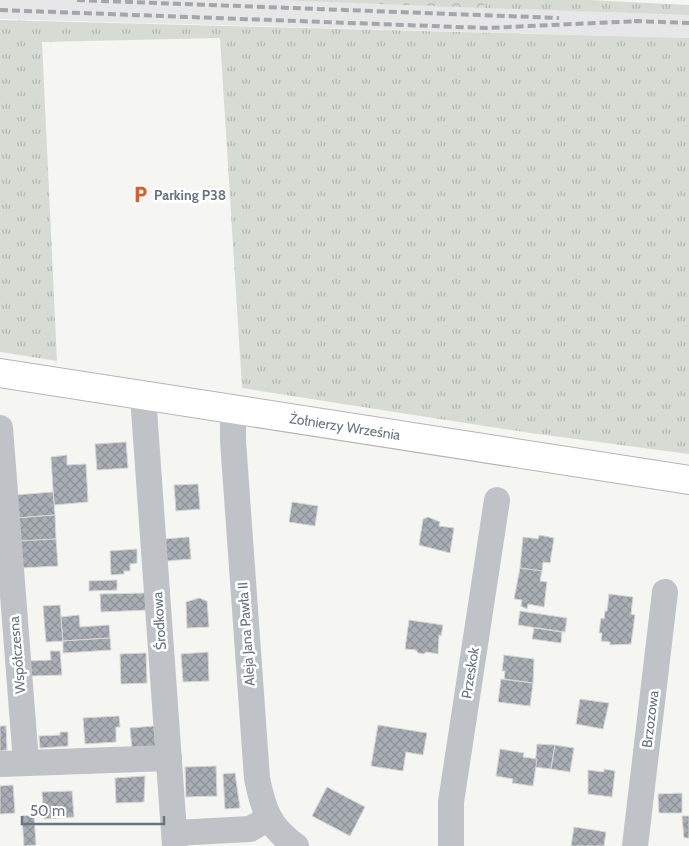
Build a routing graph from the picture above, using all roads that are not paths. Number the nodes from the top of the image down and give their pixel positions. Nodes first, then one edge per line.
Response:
1 (0, 373) edge
2 (143, 396) junction
3 (233, 408) junction
4 (0, 428) edge
5 (689, 480) edge
6 (497, 500) dead end
7 (665, 592) dead end
8 (169, 758) junction
9 (26, 762) junction
10 (0, 764) edge
11 (270, 818) junction
12 (175, 839) edge
13 (296, 846) edge
14 (451, 846) edge
15 (635, 846) edge

1 - 2 main road, Żołnierzy Września
2 - 3 main road, Żołnierzy Września
2 - 8 street, Środkowa
3 - 5 main road, Żołnierzy Września
3 - 11 street, Aleja Jana Pawła II
4 - 9 street, Współczesna
6 - 14 street, Przeskok
7 - 15 street, Brzozowa
8 - 9 street
8 - 12 street, Środkowa
9 - 10 street
11 - 12 street
11 - 13 street, Aleja Jana Pawła II

